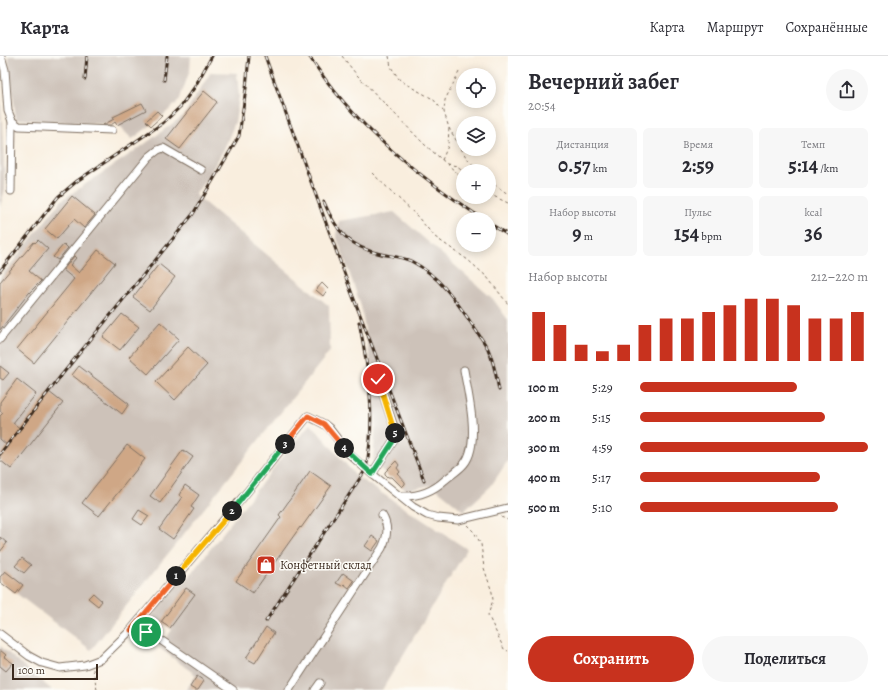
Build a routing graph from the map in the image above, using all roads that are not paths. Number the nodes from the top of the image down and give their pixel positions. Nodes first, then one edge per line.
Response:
1 (1, 56) edge
2 (12, 121) junction
3 (112, 130) dead end
4 (201, 170) dead end
5 (12, 191) dead end
6 (0, 339) edge
7 (464, 370) dead end
8 (378, 379) dead end
9 (372, 474) junction
10 (400, 496) junction
11 (508, 508) edge
12 (382, 515) dead end
13 (131, 630) junction
14 (0, 634) edge
15 (320, 683) dead end
16 (233, 690) edge
17 (289, 690) edge
18 (315, 690) edge

1 - 2 street
2 - 3 street
2 - 5 street
4 - 6 street
7 - 10 street
8 - 9 street
9 - 10 street
9 - 13 street
10 - 11 street
12 - 17 street
13 - 14 street
13 - 16 street
15 - 18 street

